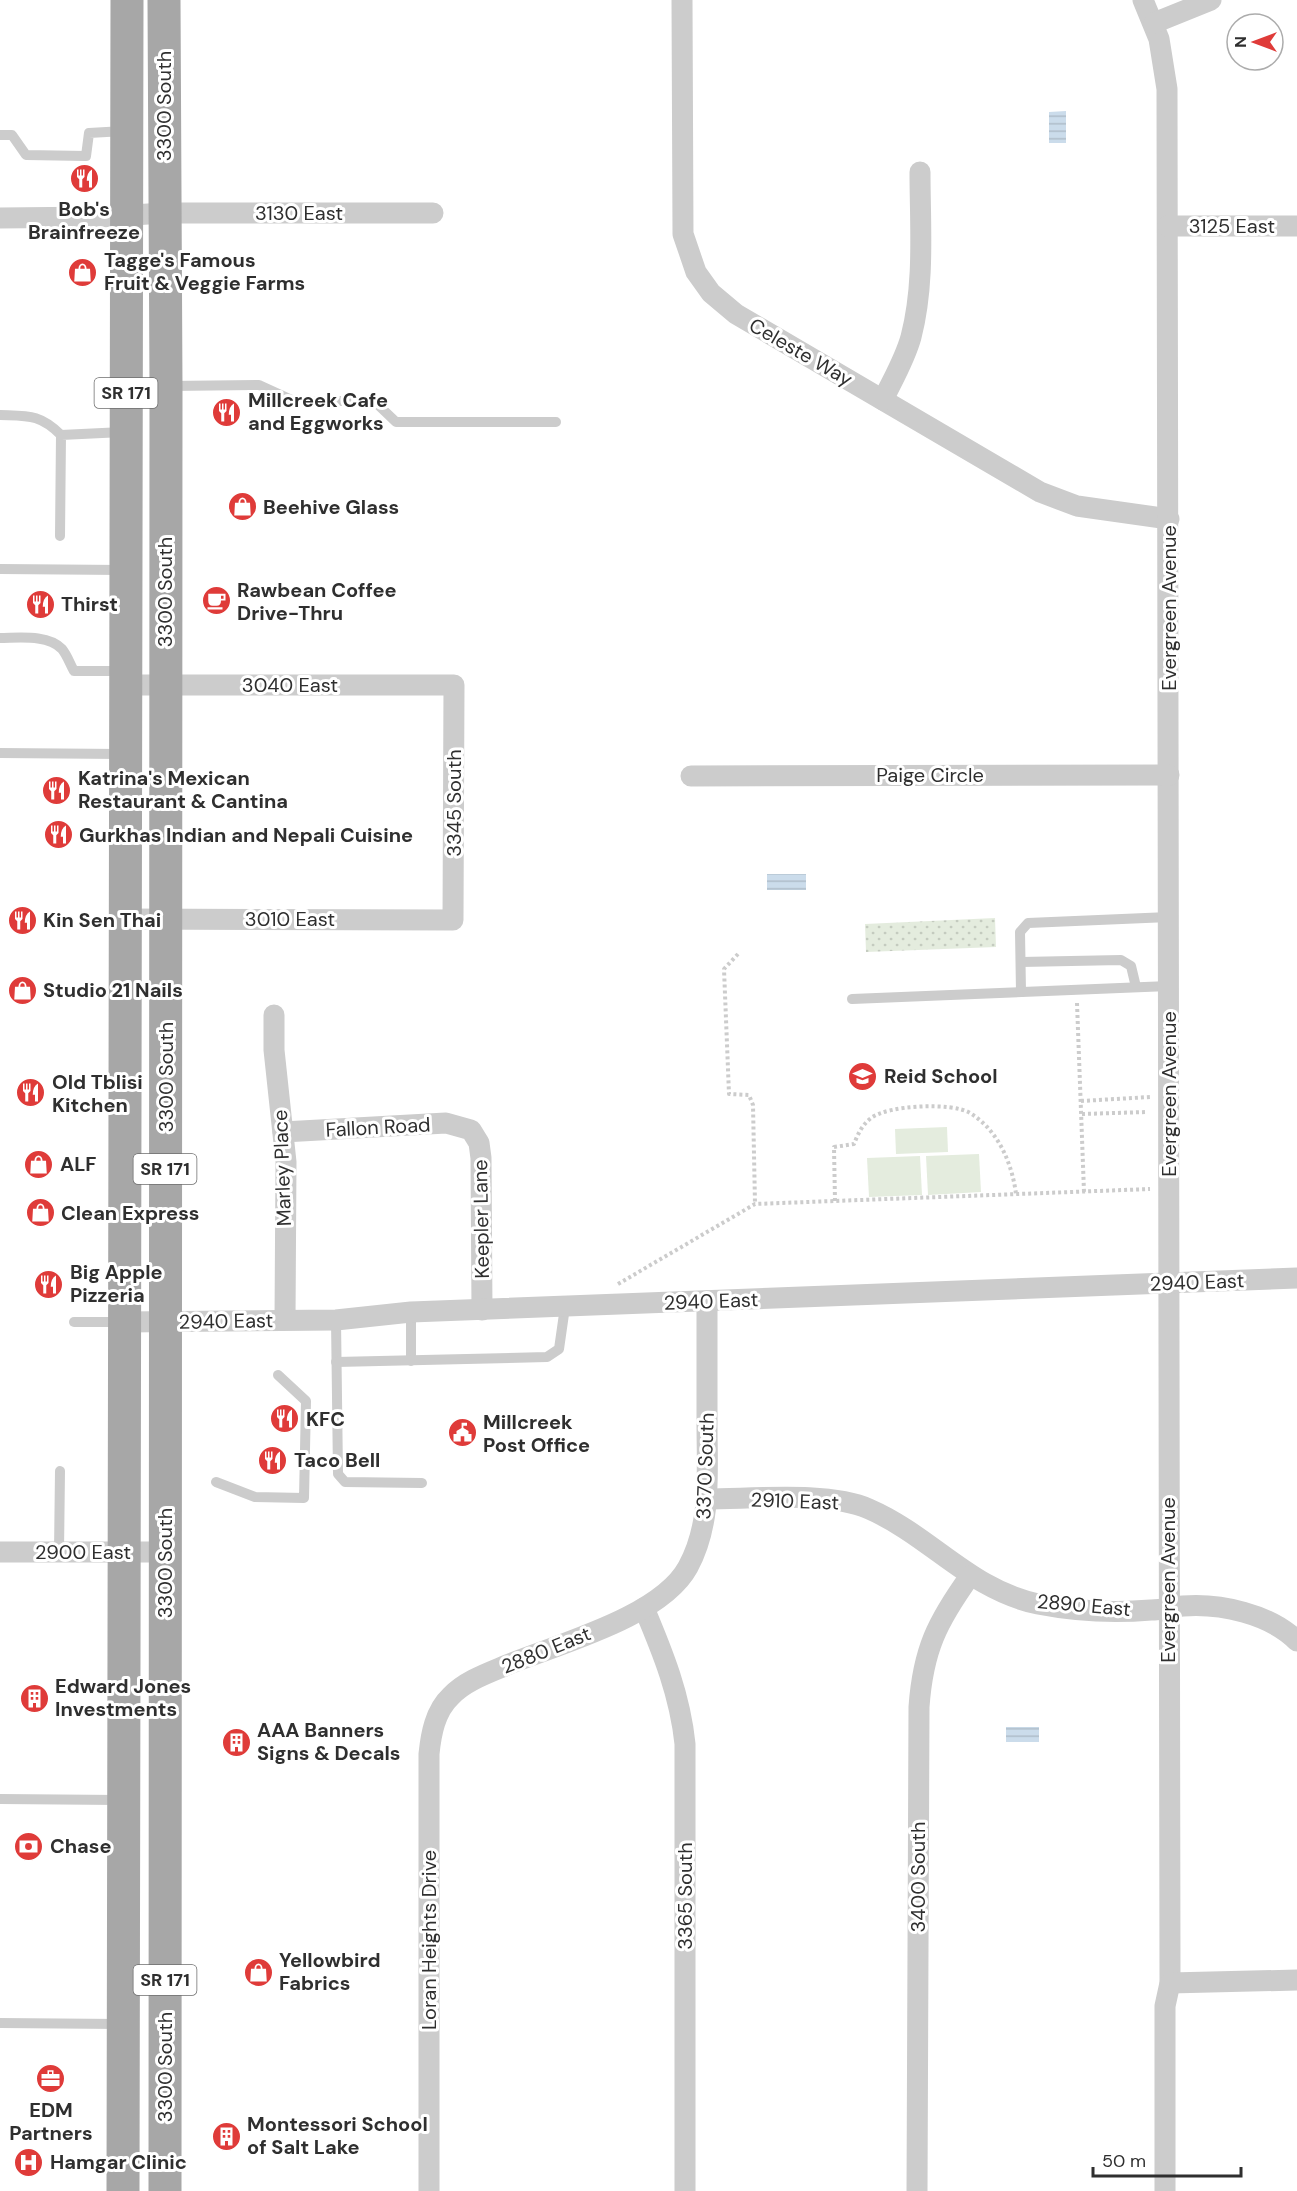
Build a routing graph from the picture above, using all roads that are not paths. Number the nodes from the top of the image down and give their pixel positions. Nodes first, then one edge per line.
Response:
1 (127, 0) edge
2 (164, 0) edge
3 (682, 0) edge
4 (1143, 0) edge
5 (1211, 0) edge
6 (1154, 23) junction
7 (128, 131) junction
8 (0, 135) edge
9 (920, 172) dead end
10 (164, 213) junction
11 (433, 213) dead end
12 (2, 215) edge
13 (128, 216) junction
14 (1168, 226) junction
15 (1297, 226) edge
16 (166, 386) junction
17 (883, 400) junction
18 (0, 416) edge
19 (556, 422) dead end
20 (126, 432) junction
21 (61, 435) junction
22 (1168, 519) junction
23 (60, 536) dead end
24 (0, 568) edge
25 (125, 570) junction
26 (0, 638) edge
27 (126, 678) junction
28 (164, 685) junction
29 (454, 685) joint
30 (0, 753) edge
31 (125, 754) junction
32 (1168, 775) junction
33 (691, 776) dead end
34 (1168, 917) junction
35 (126, 919) junction
36 (166, 919) junction
37 (453, 920) joint
38 (1021, 962) junction
39 (1168, 986) junction
40 (1136, 987) junction
41 (1022, 992) junction
42 (852, 999) dead end
43 (274, 1015) dead end
44 (471, 1130) joint
45 (283, 1132) junction
46 (1297, 1278) edge
47 (1168, 1283) junction
48 (707, 1301) junction
49 (565, 1307) junction
50 (482, 1310) junction
51 (411, 1312) junction
52 (285, 1320) junction
53 (336, 1320) junction
54 (74, 1322) dead end
55 (125, 1322) junction
56 (164, 1322) junction
57 (411, 1361) junction
58 (336, 1362) junction
59 (278, 1375) dead end
60 (60, 1471) dead end
61 (216, 1482) dead end
62 (422, 1483) dead end
63 (707, 1499) junction
64 (0, 1552) edge
65 (59, 1552) junction
66 (124, 1552) junction
67 (165, 1552) junction
68 (970, 1575) junction
69 (644, 1608) junction
70 (1168, 1608) junction
71 (1297, 1641) edge
72 (451, 1695) joint
73 (0, 1799) edge
74 (124, 1800) junction
75 (1297, 1980) edge
76 (1170, 1983) junction
77 (0, 2023) edge
78 (123, 2024) junction
79 (123, 2191) edge
80 (165, 2191) edge
81 (429, 2191) edge
82 (684, 2191) edge
83 (918, 2191) edge
84 (1166, 2191) edge

1 - 7 main road, 3300 South / SR 171
2 - 10 main road, 3300 South / SR 171
3 - 17 street, Celeste Way
4 - 6 street, Evergreen Avenue
5 - 6 street
6 - 14 street, Evergreen Avenue
7 - 8 lane
7 - 13 main road, 3300 South / SR 171
9 - 17 street
10 - 11 street, 3130 East
10 - 13 street, 3130 East
10 - 16 main road, 3300 South / SR 171
12 - 13 street, 3130 East
13 - 20 main road, 3300 South / SR 171
14 - 15 street, 3125 East
14 - 22 street, Evergreen Avenue
16 - 19 lane
16 - 28 main road, 3300 South / SR 171
17 - 22 street, Celeste Way
18 - 21 lane
20 - 21 lane
20 - 25 main road, 3300 South / SR 171
21 - 23 lane
22 - 32 street, Evergreen Avenue
24 - 25 lane
25 - 27 main road, 3300 South / SR 171
26 - 27 lane
27 - 28 street, 3040 East
27 - 31 main road, 3300 South / SR 171
28 - 29 street, 3040 East
28 - 36 main road, 3300 South / SR 171
29 - 37 street, 3345 South
30 - 31 lane
31 - 35 main road, 3300 South / SR 171
32 - 33 street, Paige Circle
32 - 34 street, Evergreen Avenue
34 - 38 lane
34 - 39 street, Evergreen Avenue
35 - 36 street, 3010 East
35 - 55 main road, 3300 South / SR 171
36 - 37 street, 3010 East
36 - 56 main road, 3300 South / SR 171
38 - 40 lane
38 - 41 lane
39 - 40 lane
39 - 47 street, Evergreen Avenue
40 - 41 lane
41 - 42 lane
43 - 45 street, Marley Place
44 - 45 street, Fallon Road
44 - 50 street, Keepler Lane
45 - 52 street, Marley Place
46 - 47 street, 2940 East
47 - 48 street, 2940 East
47 - 70 street, Evergreen Avenue
48 - 49 street, 2940 East
48 - 63 street, 3370 South
49 - 50 street, 2940 East
49 - 57 lane
50 - 51 street, 2940 East
51 - 53 street, 2940 East
51 - 57 lane
52 - 53 street, 2940 East
52 - 56 street, 2940 East
53 - 58 lane
54 - 55 lane
55 - 56 street, 2940 East
55 - 66 main road, 3300 South / SR 171
56 - 67 main road, 3300 South / SR 171
57 - 58 lane
58 - 62 lane
59 - 61 lane
60 - 65 lane
63 - 68 street, 2910 East
63 - 69 street, 3370 South
64 - 65 street, 2900 East
65 - 66 street, 2900 East
66 - 67 street, 2900 East
66 - 74 main road, 3300 South / SR 171
67 - 80 main road, 3300 South / SR 171
68 - 70 street, 2890 East
68 - 83 street, 3400 South
69 - 72 street, 2880 East
69 - 82 street, 3365 South
70 - 71 street, 2890 East
70 - 76 street, Evergreen Avenue
72 - 81 street, Loran Heights Drive
73 - 74 lane
74 - 78 main road, 3300 South / SR 171
75 - 76 street
76 - 84 street, Evergreen Avenue
77 - 78 lane
78 - 79 main road, 3300 South / SR 171

